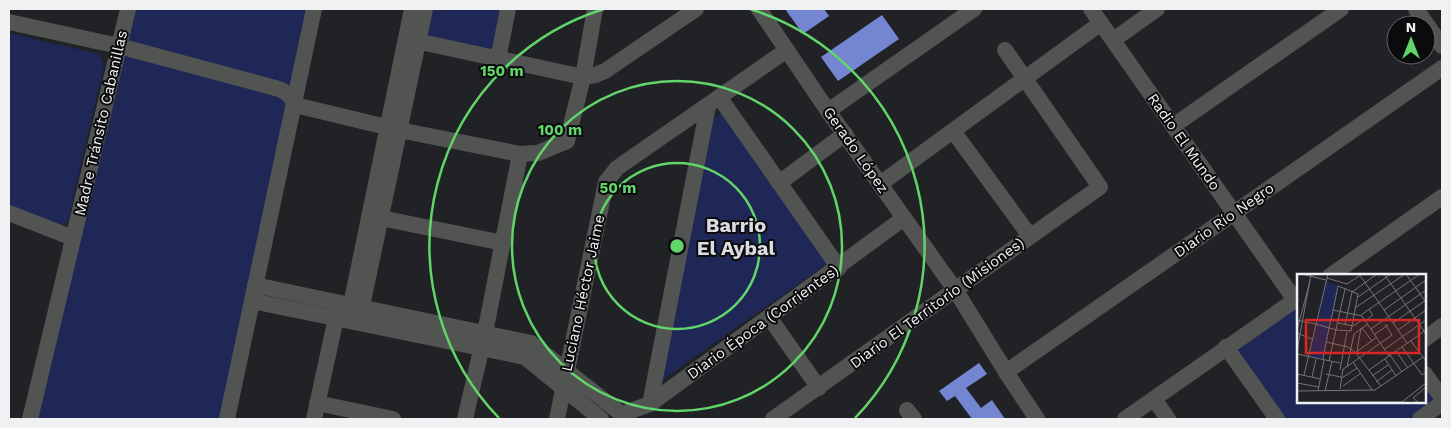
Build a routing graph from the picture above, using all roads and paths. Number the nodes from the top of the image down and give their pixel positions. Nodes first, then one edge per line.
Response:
1 (128, 9) edge
2 (314, 9) edge
3 (412, 9) edge
4 (425, 9) edge
5 (508, 9) edge
6 (595, 9) edge
7 (696, 9) edge
8 (759, 9) edge
9 (974, 9) edge
10 (1090, 9) edge
11 (1157, 9) edge
12 (1342, 9) edge
13 (1416, 9) edge
14 (9, 22) edge
15 (1101, 23) junction
16 (412, 40) junction
17 (1113, 40) junction
18 (118, 46) junction
19 (1442, 46) edge
20 (787, 50) junction
21 (1005, 50) dead end
22 (498, 60) junction
23 (1442, 68) edge
24 (583, 77) junction
25 (1025, 79) junction
26 (714, 102) junction
27 (295, 104) junction
28 (828, 111) junction
29 (1173, 126) junction
30 (394, 128) junction
31 (953, 131) junction
32 (845, 134) junction
33 (520, 154) junction
34 (779, 182) junction
35 (880, 184) junction
36 (1442, 197) edge
37 (9, 213) edge
38 (1233, 213) junction
39 (381, 218) junction
40 (904, 218) junction
41 (1030, 236) junction
42 (73, 238) junction
43 (503, 243) junction
44 (838, 268) junction
45 (1350, 270) edge
46 (1337, 274) edge
47 (956, 291) junction
48 (254, 293) junction
49 (1297, 299) edge
50 (357, 311) junction
51 (769, 317) junction
52 (336, 318) junction
53 (1442, 326) edge
54 (1426, 338) edge
55 (483, 340) junction
56 (1226, 347) junction
57 (567, 371) junction
58 (1006, 372) junction
59 (1426, 375) edge
60 (564, 388) junction
61 (819, 388) junction
62 (1442, 398) edge
63 (1154, 399) junction
64 (1442, 403) edge
65 (650, 404) junction
66 (315, 411) edge
67 (624, 417) edge
68 (30, 419) edge
69 (227, 419) edge
70 (393, 419) edge
71 (465, 419) edge
72 (557, 419) edge
73 (601, 419) edge
74 (773, 419) edge
75 (1038, 419) edge
76 (1125, 419) edge
77 (1168, 419) edge
78 (1277, 419) edge
79 (1420, 419) edge

1 - 18 street, Madre Tránsito Cabanillas
2 - 27 street
3 - 16 street
4 - 16 street
5 - 22 street
6 - 24 street
7 - 24 street
8 - 20 street, Gerado López
9 - 28 street
10 - 15 street, Radio El Mundo
11 - 17 street
12 - 29 street
13 - 19 street
14 - 18 street
15 - 17 street, Radio El Mundo
15 - 25 street
16 - 22 street
16 - 30 street
17 - 29 street, Radio El Mundo
18 - 27 street
18 - 42 street, Madre Tránsito Cabanillas
20 - 26 street, Luciano Héctor Jaime
20 - 28 street, Gerado López
21 - 25 street
22 - 24 street
23 - 38 street, Diario Río Negro
24 - 33 street
25 - 31 street
25 - 41 street, Diario El Territorio (Misiones)
26 - 34 street
26 - 57 street, Luciano Héctor Jaime
26 - 65 street
27 - 30 street
27 - 48 street
28 - 32 street, Gerado López
29 - 38 street, Radio El Mundo
30 - 33 street
30 - 39 street
30 - 50 street
31 - 35 street
31 - 41 street
32 - 34 street
32 - 35 street, Gerado López
33 - 43 street
34 - 44 street
35 - 40 street, Gerado López
36 - 45 street
37 - 42 street
38 - 49 street, Radio El Mundo
38 - 58 street, Diario Río Negro
39 - 43 street
39 - 50 street
40 - 44 street, Diario Época (Corrientes)
40 - 47 street, Gerado López
41 - 47 street, Diario El Territorio (Misiones)
42 - 68 street, Madre Tránsito Cabanillas
43 - 55 street
44 - 51 street, Diario Época (Corrientes)
45 - 46 street
47 - 58 street, Gerado López
47 - 61 street, Diario El Territorio (Misiones)
48 - 50 street
48 - 52 street
48 - 69 street
49 - 56 street
50 - 52 street
50 - 55 street
51 - 61 street
51 - 65 street, Diario Época (Corrientes)
52 - 66 street
53 - 54 street
55 - 57 street
55 - 60 street
55 - 71 street
56 - 63 street
56 - 78 street
57 - 60 street, Luciano Héctor Jaime
57 - 67 street
58 - 75 street, Gerado López
59 - 62 street
60 - 72 street, Luciano Héctor Jaime
60 - 73 street
61 - 74 street, Diario El Territorio (Misiones)
63 - 76 street
63 - 77 street
64 - 79 street
65 - 67 street, Diario Época (Corrientes)
66 - 70 street

